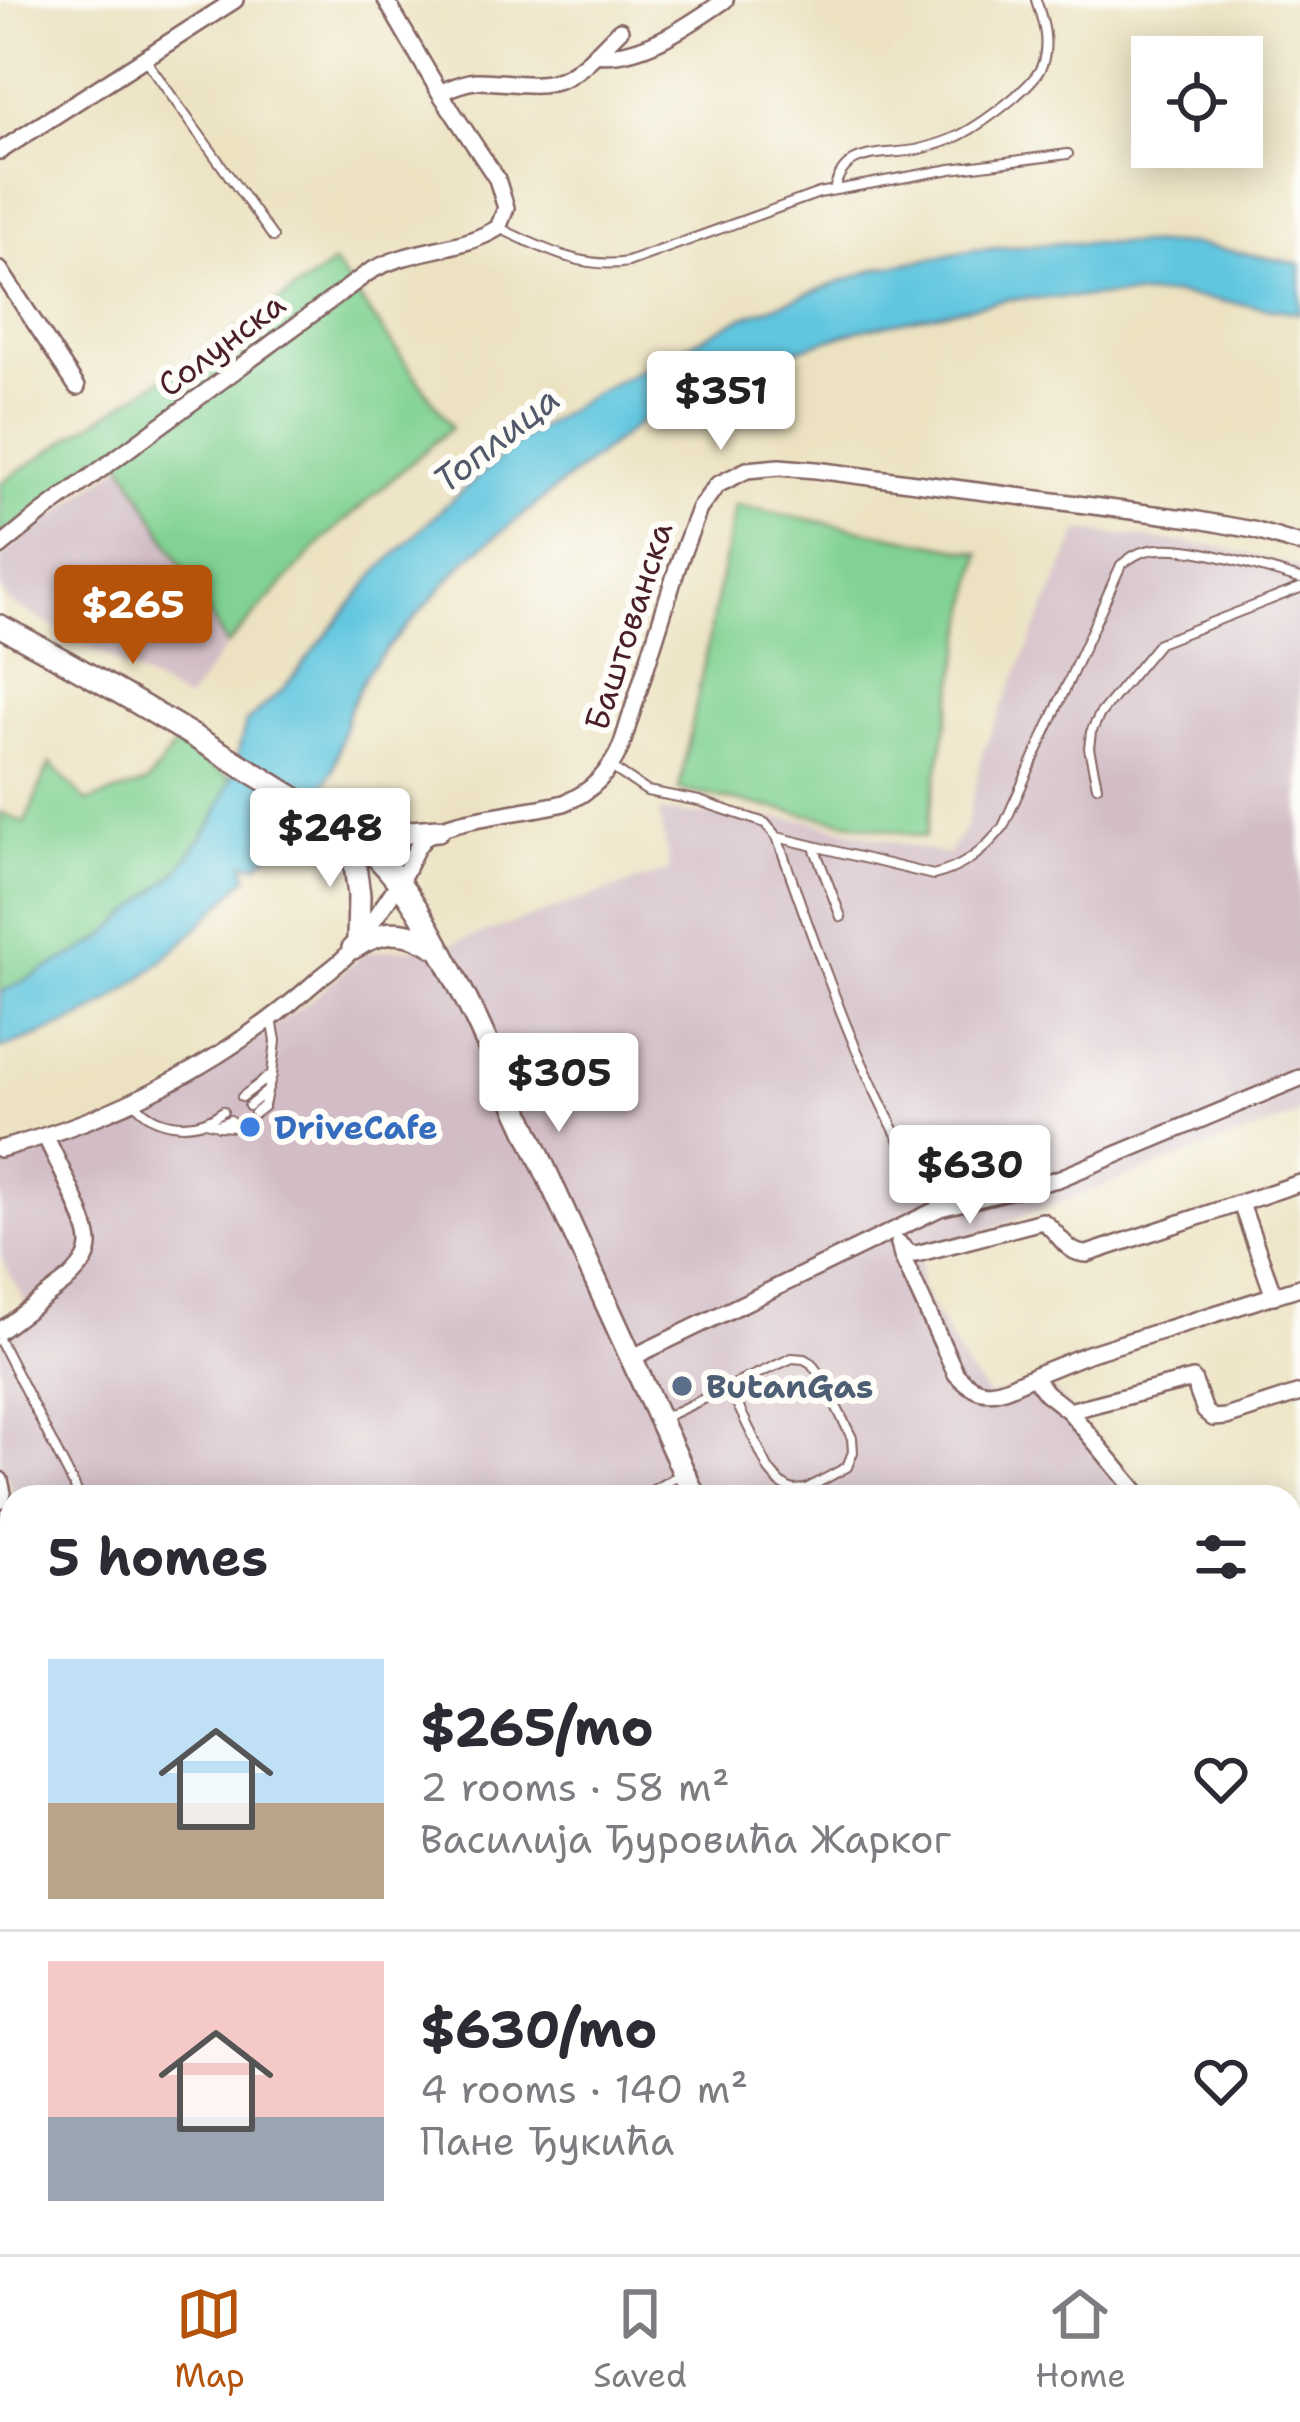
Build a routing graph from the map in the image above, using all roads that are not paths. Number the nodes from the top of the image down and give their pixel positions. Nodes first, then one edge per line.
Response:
1 (236, 0) edge
2 (386, 0) edge
3 (725, 0) edge
4 (1036, 0) edge
5 (620, 29) dead end
6 (595, 54) junction
7 (144, 58) junction
8 (440, 93) junction
9 (0, 151) edge
10 (1068, 154) dead end
11 (833, 190) junction
12 (498, 227) junction
13 (274, 237) dead end
14 (0, 270) edge
15 (77, 387) dead end
16 (1300, 544) edge
17 (0, 547) edge
18 (1300, 584) edge
19 (0, 626) edge
20 (610, 766) junction
21 (1097, 786) dead end
22 (437, 830) junction
23 (348, 833) junction
24 (777, 837) junction
25 (813, 846) junction
26 (399, 884) junction
27 (841, 917) dead end
28 (356, 943) junction
29 (440, 951) junction
30 (271, 1017) junction
31 (272, 1074) junction
32 (1300, 1078) edge
33 (134, 1101) junction
34 (203, 1121) junction
35 (46, 1137) junction
36 (0, 1149) edge
37 (1300, 1183) edge
38 (1241, 1204) junction
39 (940, 1208) junction
40 (913, 1220) junction
41 (899, 1244) junction
42 (1300, 1287) edge
43 (1274, 1296) junction
44 (0, 1331) edge
45 (0, 1341) edge
46 (631, 1358) junction
47 (1034, 1376) junction
48 (729, 1387) junction
49 (1300, 1393) edge
50 (1069, 1411) junction
51 (659, 1420) junction
52 (684, 1472) junction
53 (74, 1485) edge
54 (661, 1485) edge
55 (690, 1485) edge
56 (783, 1485) edge
57 (813, 1485) edge
58 (1131, 1485) edge

1 - 7 street
2 - 8 street
3 - 6 street
4 - 11 lane
5 - 6 street
6 - 8 street
7 - 9 street
7 - 13 lane
8 - 12 street
10 - 11 lane
11 - 12 lane
12 - 17 street, Солунска
14 - 15 street
16 - 20 street, Баштованска
18 - 21 lane
18 - 25 lane
19 - 23 main road
20 - 22 street, Баштованска
20 - 24 lane
22 - 23 main road
22 - 26 street
23 - 26 main road
23 - 28 main road
24 - 25 lane
24 - 39 lane
25 - 27 lane
26 - 28 street
26 - 29 main road
28 - 29 main road
28 - 30 street
29 - 46 main road
30 - 31 lane
30 - 33 street
31 - 31 lane
32 - 39 street
33 - 34 lane
33 - 35 street
34 - 34 lane
35 - 36 street
35 - 44 street
37 - 38 street
38 - 41 street
38 - 43 street
39 - 40 street
40 - 41 street
40 - 46 street
41 - 47 street
42 - 43 street
43 - 47 street
45 - 53 lane
46 - 51 main road
47 - 50 street
48 - 51 lane
48 - 56 lane
48 - 57 lane
49 - 50 street
50 - 58 street
51 - 52 main road
52 - 54 lane
52 - 55 main road

